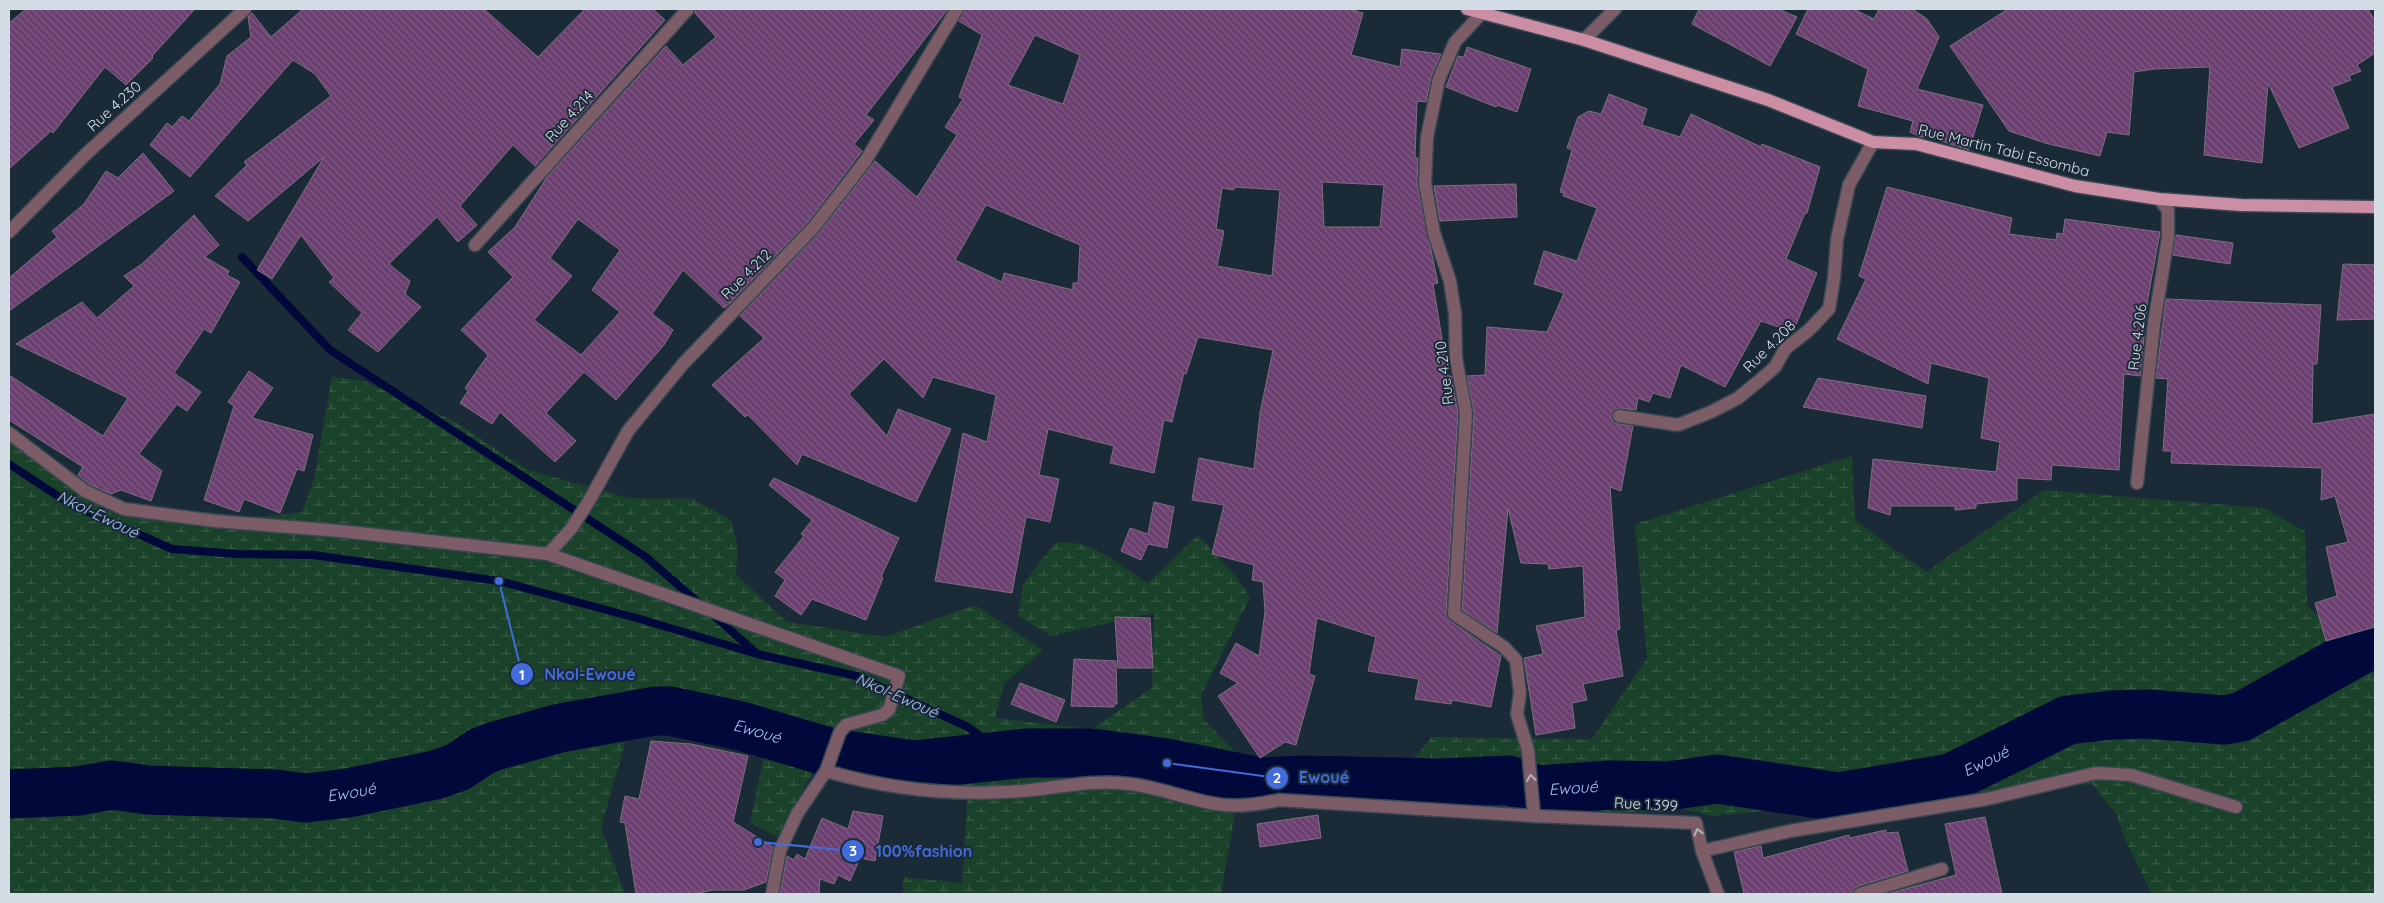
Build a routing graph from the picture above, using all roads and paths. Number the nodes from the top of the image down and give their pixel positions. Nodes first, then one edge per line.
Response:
1 (246, 9) edge
2 (688, 9) edge
3 (957, 9) edge
4 (1466, 9) edge
5 (1615, 9) edge
6 (1481, 14) junction
7 (1584, 40) junction
8 (1873, 142) junction
9 (2159, 199) junction
10 (2375, 207) edge
11 (9, 232) edge
12 (475, 246) dead end
13 (1619, 416) dead end
14 (9, 433) edge
15 (2137, 483) dead end
16 (548, 554) junction
17 (826, 771) junction
18 (2236, 807) dead end
19 (1534, 811) junction
20 (1702, 851) junction
21 (1942, 869) dead end
22 (772, 894) edge
23 (1718, 894) edge
24 (1860, 894) edge

1 - 11 street, Rue 4.230
2 - 12 street, Rue 4.214
3 - 16 street, Rue 4.212
4 - 6 main road, Rue Martin Tabi Essomba
5 - 7 street
6 - 7 main road, Rue Martin Tabi Essomba
19 -> 6 street, Rue 4.210
7 - 8 main road, Rue Martin Tabi Essomba
8 - 9 main road, Rue Martin Tabi Essomba
8 - 13 street, Rue 4.208
9 - 10 main road, Rue Martin Tabi Essomba
9 - 15 street, Rue 4.206
14 - 16 street
16 - 17 street
17 - 19 street
17 - 22 street
18 - 20 street
20 -> 19 street, Rue 1.399
20 - 23 street, Rue 1.399
21 - 24 street

